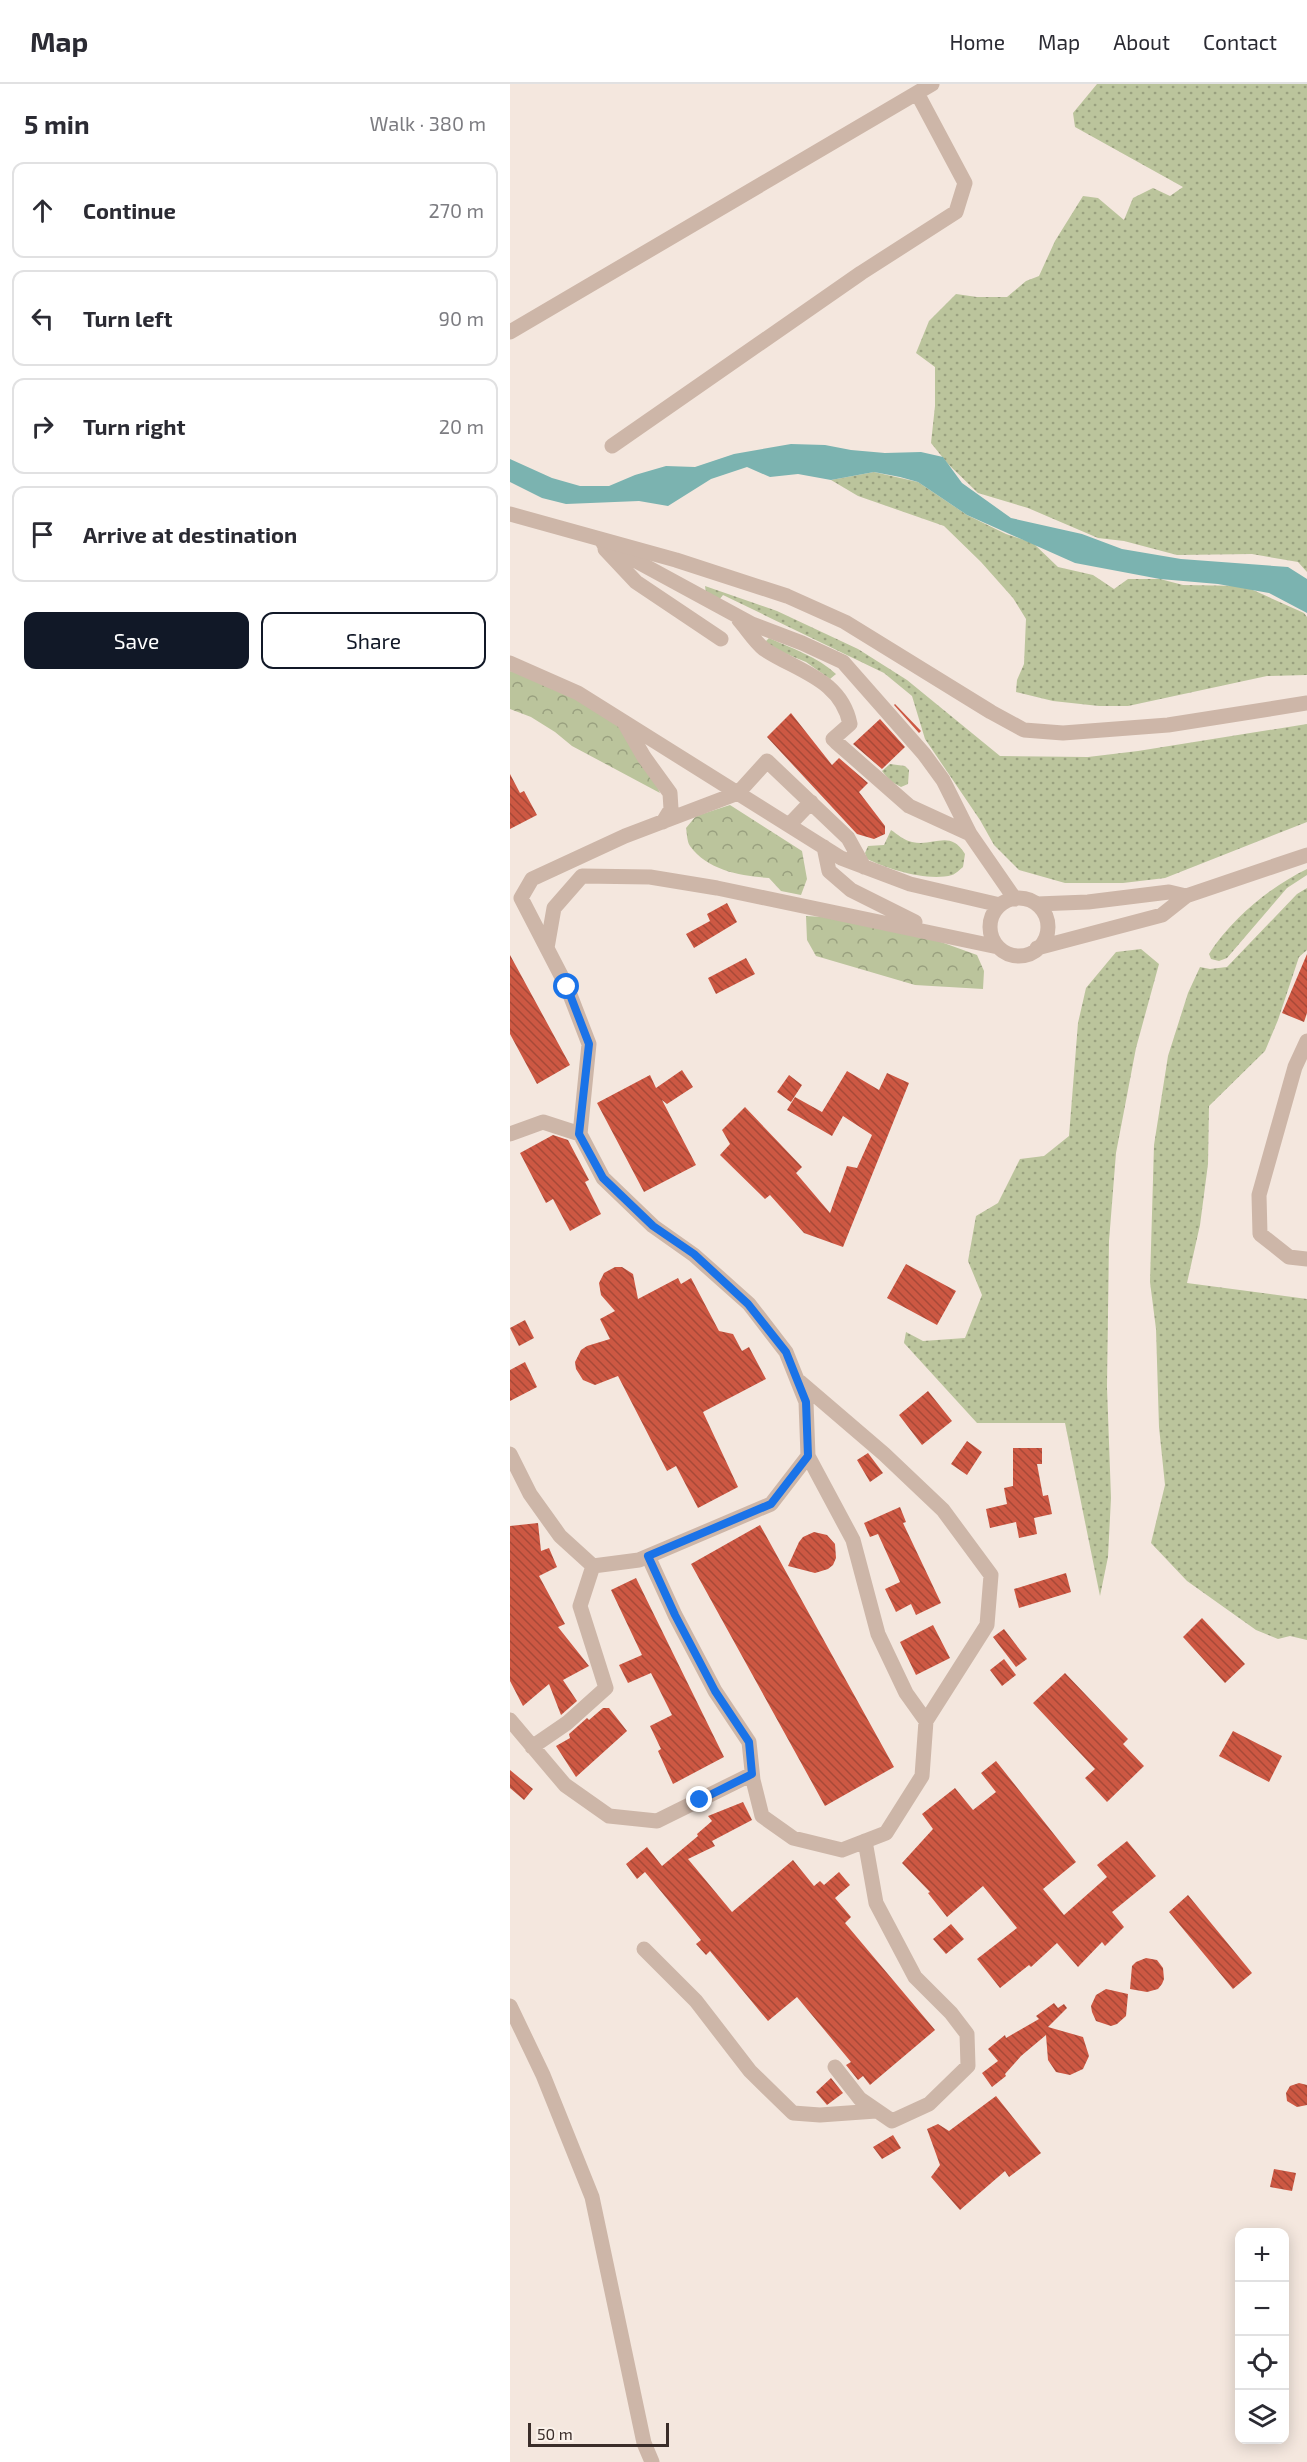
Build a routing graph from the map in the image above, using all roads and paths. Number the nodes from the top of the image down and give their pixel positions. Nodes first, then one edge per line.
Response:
1 (932, 84) edge
2 (917, 93) junction
3 (510, 332) edge
4 (612, 446) dead end
5 (510, 514) edge
6 (595, 539) junction
7 (734, 613) junction
8 (720, 639) dead end
9 (510, 663) edge
10 (1307, 703) edge
11 (624, 722) junction
12 (738, 793) junction
13 (811, 801) junction
14 (663, 822) junction
15 (790, 824) junction
16 (839, 829) junction
17 (970, 834) junction
18 (824, 847) junction
19 (1307, 855) edge
20 (864, 867) junction
21 (1186, 896) junction
22 (1015, 899) junction
23 (1037, 904) junction
24 (1000, 905) junction
25 (965, 939) junction
26 (998, 946) junction
27 (547, 948) junction
28 (1037, 948) junction
29 (1307, 1041) edge
30 (510, 1134) edge
31 (579, 1134) junction
32 (1307, 1260) edge
33 (798, 1380) junction
34 (510, 1454) edge
35 (808, 1456) junction
36 (648, 1556) junction
37 (593, 1566) junction
38 (510, 1720) edge
39 (926, 1720) junction
40 (532, 1747) junction
41 (752, 1774) junction
42 (865, 1841) junction
43 (644, 1949) dead end
44 (510, 2006) edge
45 (835, 2067) dead end
46 (876, 2111) junction
47 (652, 2462) edge

1 - 2 street
2 - 3 street
2 - 4 street
5 - 6 street
6 - 7 street
6 - 8 street
6 - 10 street
7 - 17 street
7 - 17 street
9 - 11 street
11 - 12 street
11 - 14 street
12 - 13 street
12 - 14 street
12 - 15 street
13 - 15 street
13 - 16 street
14 - 27 street
15 - 18 street
16 - 18 street
16 - 20 street
17 - 22 street
18 - 20 street
18 - 25 street
19 - 21 street
20 - 24 street
21 - 23 street
21 - 28 street
22 - 23 street
22 - 24 street
23 - 28 street
24 - 26 street
25 - 26 street
25 - 27 street
26 - 28 street
27 - 31 street
29 - 32 street
30 - 31 street
31 - 33 street
33 - 35 street
33 - 39 street
34 - 37 street
35 - 36 street
35 - 39 street
36 - 37 street
36 - 41 street
37 - 40 street
38 - 40 street
39 - 42 street
40 - 41 street
41 - 42 street
42 - 46 street
43 - 46 street
44 - 47 street
45 - 46 street

